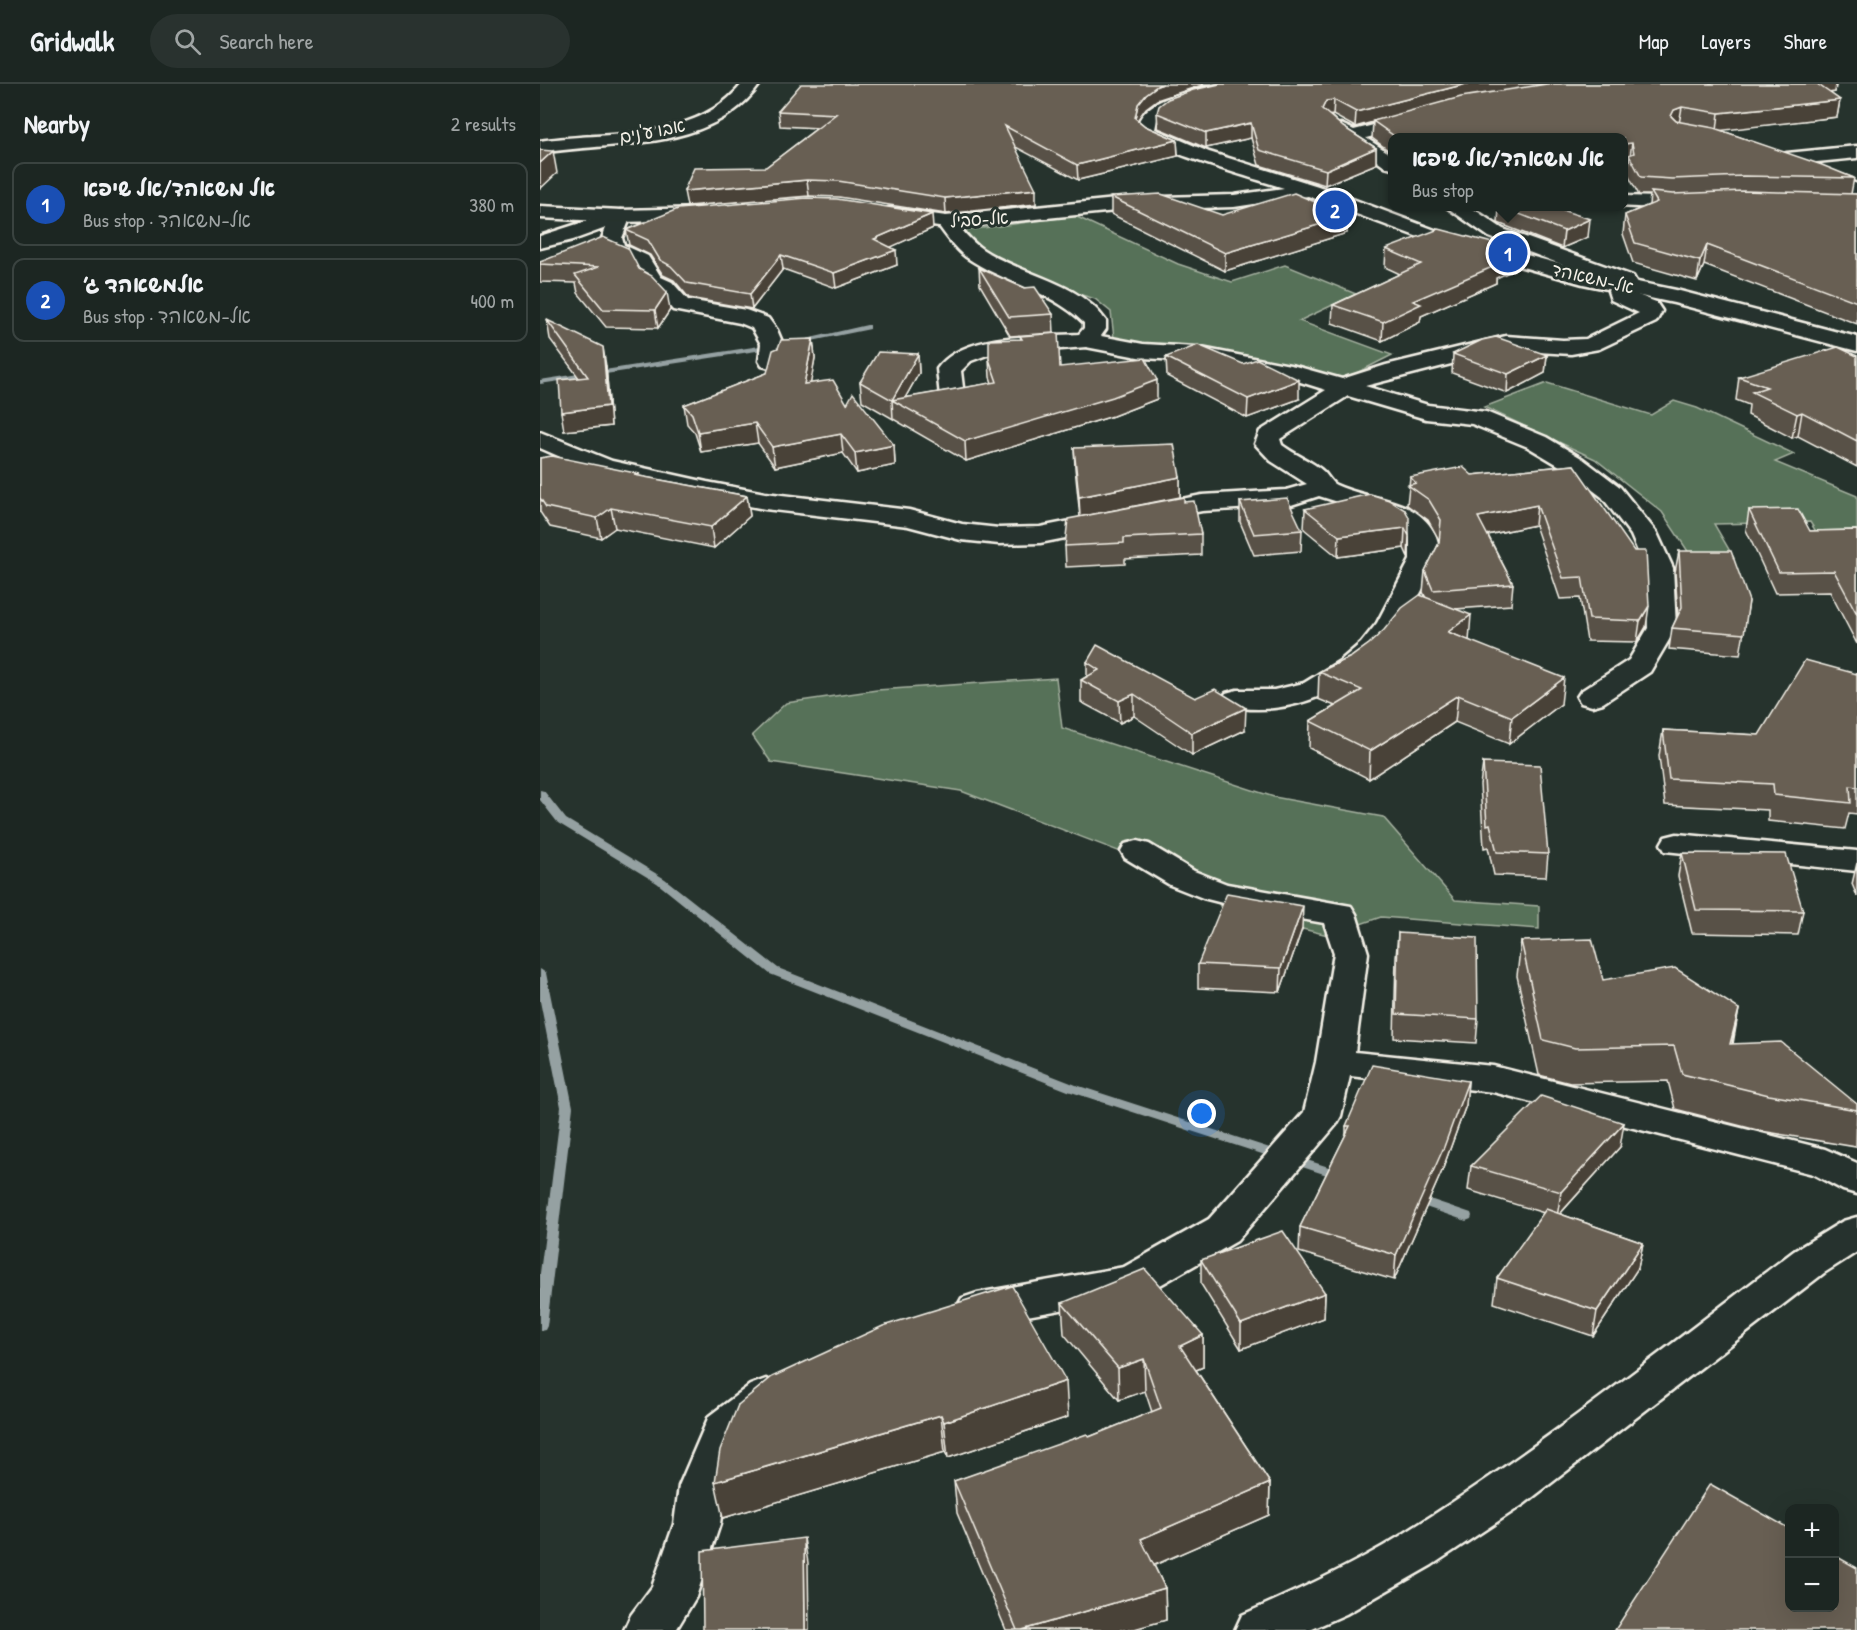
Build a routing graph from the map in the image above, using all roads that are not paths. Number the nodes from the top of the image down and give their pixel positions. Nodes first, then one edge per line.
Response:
1 (751, 84) edge
2 (1252, 84) edge
3 (1436, 113) edge
4 (1332, 122) edge
5 (1351, 136) junction
6 (540, 147) edge
7 (1857, 152) edge
8 (1388, 160) edge
9 (1311, 190) junction
10 (1857, 191) edge
11 (1628, 202) edge
12 (1717, 203) edge
13 (868, 210) edge
14 (727, 211) edge
15 (1461, 211) edge
16 (540, 212) edge
17 (621, 216) junction
18 (946, 222) junction
19 (540, 242) edge
20 (1624, 285) junction
21 (1086, 340) junction
22 (1857, 344) edge
23 (770, 361) edge
24 (1343, 388) junction
25 (952, 396) edge
26 (540, 439) edge
27 (1319, 488) junction
28 (1592, 697) dead end
29 (1237, 699) edge
30 (1677, 843) dead end
31 (1137, 851) dead end
32 (1857, 861) edge
33 (1335, 1062) junction
34 (1857, 1180) edge
35 (1857, 1232) edge
36 (944, 1317) edge
37 (798, 1376) edge
38 (648, 1630) edge
39 (1259, 1630) edge

1 - 6 street, אבו ע'נים
2 - 9 street, אל-משאהד
3 - 5 street
4 - 5 street
5 - 8 street
7 - 10 street
9 - 18 street, אל-סביל
9 - 20 street, אל-משאהד
11 - 12 street
13 - 18 street, אל-סביל
14 - 17 street
15 - 20 street
16 - 17 street
17 - 19 street
17 - 23 street
18 - 21 street
20 - 22 street, אל-משאהד
20 - 24 street
21 - 24 street
21 - 25 street
24 - 27 street
24 - 28 street
26 - 27 street
27 - 29 street
30 - 32 street
31 - 33 street
33 - 34 street
33 - 36 street
35 - 39 street
37 - 38 street

